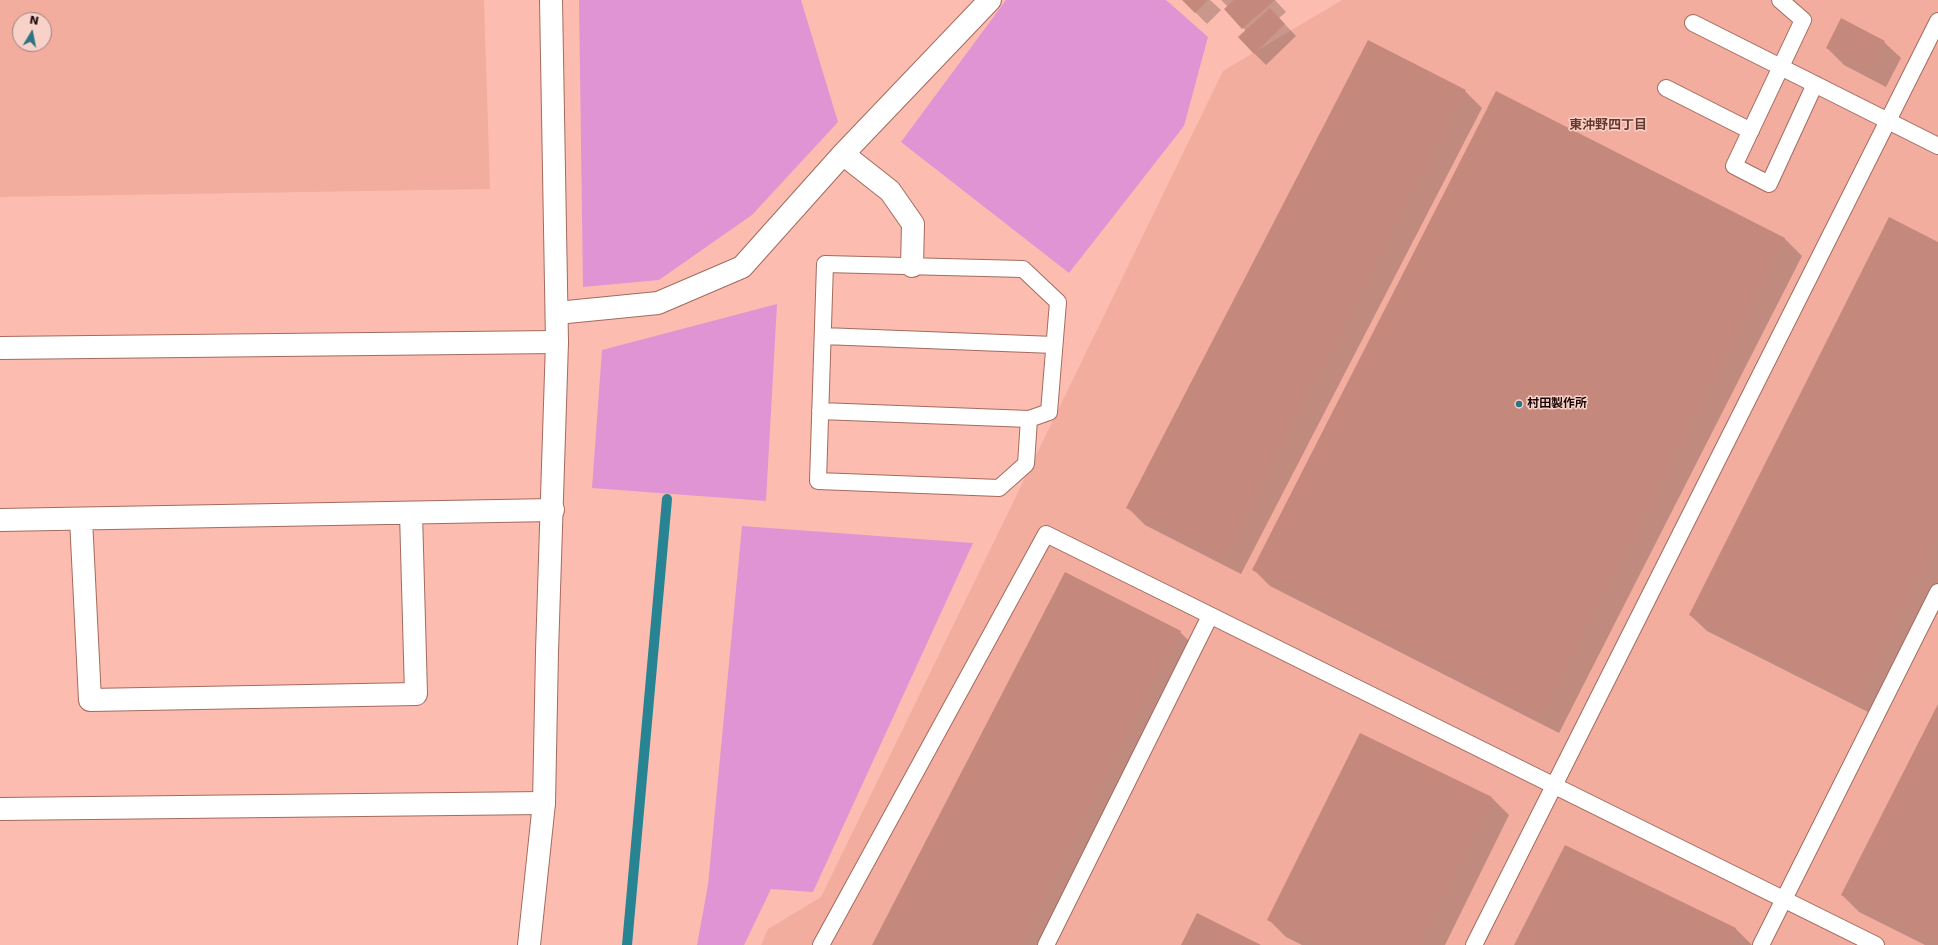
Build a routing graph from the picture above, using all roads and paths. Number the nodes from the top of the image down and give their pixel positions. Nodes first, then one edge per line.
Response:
1 (551, 0) edge
2 (990, 0) edge
3 (1780, 0) edge
4 (1938, 21) edge
5 (1693, 23) dead end
6 (1779, 67) junction
7 (1815, 84) junction
8 (1666, 88) dead end
9 (1888, 122) junction
10 (1751, 132) junction
11 (1938, 146) edge
12 (843, 154) junction
13 (912, 266) junction
14 (557, 313) junction
15 (822, 336) junction
16 (557, 342) junction
17 (1054, 345) junction
18 (0, 348) edge
19 (820, 411) junction
20 (1029, 419) junction
21 (553, 510) junction
22 (411, 513) junction
23 (80, 519) junction
24 (0, 520) edge
25 (1938, 592) edge
26 (1210, 616) junction
27 (1554, 786) junction
28 (544, 803) junction
29 (0, 809) edge
30 (1784, 899) junction
31 (529, 945) edge
32 (821, 945) edge
33 (1046, 945) edge
34 (1474, 945) edge
35 (1761, 945) edge
36 (1876, 945) edge

1 - 14 street
2 - 12 street
3 - 6 lane
4 - 9 lane
5 - 6 lane
6 - 7 lane
6 - 10 lane
7 - 9 lane
7 - 10 lane
8 - 10 lane
9 - 11 lane
9 - 27 lane
12 - 13 street
12 - 14 street
13 - 15 lane
13 - 17 lane
14 - 16 street
15 - 17 lane
15 - 19 lane
16 - 18 street
16 - 21 street
17 - 20 lane
19 - 20 lane
19 - 20 lane
21 - 22 street
21 - 28 street
22 - 23 street
22 - 23 street
23 - 24 street
25 - 30 lane
26 - 27 lane
26 - 32 lane
26 - 33 lane
27 - 30 lane
27 - 34 lane
28 - 29 street
28 - 31 street
30 - 35 lane
30 - 36 lane

